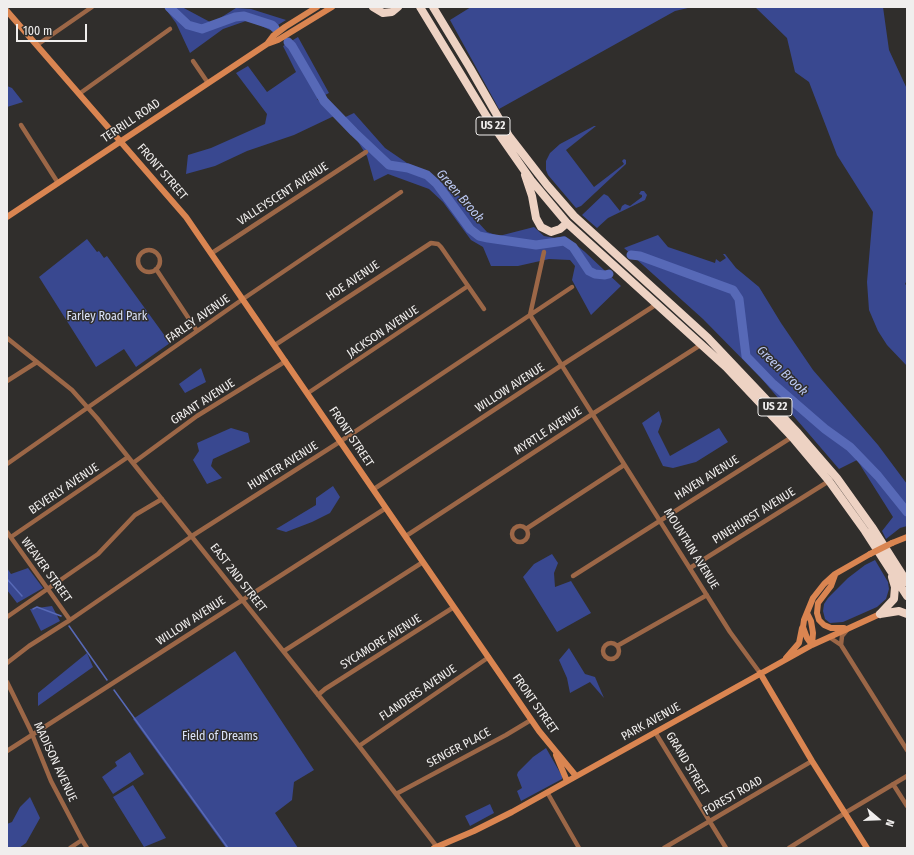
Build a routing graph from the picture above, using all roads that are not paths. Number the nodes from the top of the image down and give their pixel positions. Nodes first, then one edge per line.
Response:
1 (92, 7) edge
2 (317, 7) edge
3 (332, 7) edge
4 (374, 7) edge
5 (398, 7) edge
6 (420, 7) edge
7 (434, 9) edge
8 (7, 11) edge
9 (170, 29) dead end
10 (275, 38) junction
11 (37, 45) junction
12 (193, 61) dead end
13 (208, 83) junction
14 (79, 94) junction
15 (21, 125) dead end
16 (121, 141) junction
17 (366, 152) dead end
18 (523, 169) junction
19 (58, 182) junction
20 (401, 192) dead end
21 (7, 217) edge
22 (567, 223) junction
23 (544, 252) dead end
24 (212, 253) junction
25 (156, 269) junction
26 (468, 286) junction
27 (572, 287) dead end
28 (243, 299) junction
29 (658, 304) junction
30 (484, 309) dead end
31 (530, 315) junction
32 (197, 332) junction
33 (7, 338) edge
34 (702, 344) junction
35 (275, 345) junction
36 (286, 361) junction
37 (37, 362) junction
38 (562, 365) junction
39 (7, 381) edge
40 (308, 393) junction
41 (88, 407) junction
42 (592, 414) junction
43 (792, 436) junction
44 (341, 441) junction
45 (128, 457) junction
46 (133, 463) junction
47 (7, 464) edge
48 (624, 464) junction
49 (829, 480) junction
50 (374, 489) junction
51 (162, 499) junction
52 (386, 508) junction
53 (660, 520) junction
54 (526, 529) dead end
55 (7, 532) edge
56 (192, 536) junction
57 (406, 536) junction
58 (11, 537) junction
59 (907, 537) edge
60 (423, 562) junction
61 (690, 568) junction
62 (893, 568) junction
63 (907, 573) edge
64 (835, 574) junction
65 (573, 576) dead end
66 (907, 582) edge
67 (48, 590) junction
68 (707, 595) junction
69 (907, 596) edge
70 (243, 600) junction
71 (454, 607) junction
72 (807, 613) junction
73 (880, 614) junction
74 (907, 614) edge
75 (9, 615) edge
76 (70, 620) junction
77 (803, 627) junction
78 (850, 627) junction
79 (829, 637) junction
80 (841, 644) junction
81 (812, 645) junction
82 (617, 646) dead end
83 (284, 651) junction
84 (489, 657) junction
85 (782, 662) junction
86 (7, 663) edge
87 (760, 673) junction
88 (7, 682) edge
89 (318, 695) junction
90 (531, 720) junction
91 (655, 732) junction
92 (32, 735) junction
93 (359, 746) junction
94 (907, 750) edge
95 (7, 751) edge
96 (555, 751) junction
97 (812, 761) junction
98 (576, 776) junction
99 (907, 776) edge
100 (567, 781) junction
101 (893, 784) junction
102 (547, 792) junction
103 (396, 794) junction
104 (907, 806) edge
105 (845, 813) junction
106 (710, 821) junction
107 (82, 840) junction
108 (70, 848) edge
109 (87, 848) edge
110 (437, 848) edge
111 (579, 848) edge
112 (664, 848) edge
113 (726, 848) edge
114 (789, 848) edge
115 (867, 848) edge

1 - 11 street
2 - 10 street, TERRILL ROAD
3 - 10 street, TERRILL ROAD
4 - 5 highway
6 - 18 highway, US 22
7 - 62 highway, US 22
8 - 11 street, FRONT STREET
9 - 14 street
10 - 13 street, TERRILL ROAD
11 - 14 street, FRONT STREET
12 - 13 street
13 - 16 street, TERRILL ROAD
14 - 16 street, FRONT STREET
15 - 19 street
16 - 19 street, TERRILL ROAD
16 - 24 street, FRONT STREET
17 - 24 street, VALLEYSCENT AVENUE
18 - 22 highway, US 22
18 - 22 highway
19 - 21 street, TERRILL ROAD
20 - 28 street, FARLEY AVENUE
22 - 29 highway, US 22
23 - 31 street
24 - 28 street, FRONT STREET
25 - 25 street
25 - 32 street
26 - 30 street
26 - 35 street, HOE AVENUE
26 - 40 street, JACKSON AVENUE
27 - 31 street, HUNTER AVENUE
28 - 32 street, FARLEY AVENUE
28 - 35 street, FRONT STREET
29 - 34 highway, US 22
29 - 38 street, WILLOW AVENUE
31 - 38 street, MOUNTAIN AVENUE
31 - 44 street, HUNTER AVENUE
32 - 41 street, FARLEY AVENUE
33 - 37 street, EAST 2ND STREET
34 - 42 street, MYRTLE AVENUE
34 - 43 highway, US 22
35 - 36 street, FRONT STREET
36 - 40 street, FRONT STREET
36 - 46 street, GRANT AVENUE
37 - 39 street
37 - 41 street, EAST 2ND STREET
38 - 42 street, MOUNTAIN AVENUE
38 - 50 street, WILLOW AVENUE
40 - 44 street, FRONT STREET
41 - 45 street, EAST 2ND STREET
41 - 47 street, FARLEY AVENUE
42 - 48 street, MOUNTAIN AVENUE
42 - 57 street, MYRTLE AVENUE
43 - 49 highway, US 22
43 - 53 street, HAVEN AVENUE
44 - 50 street, FRONT STREET
44 - 56 street, HUNTER AVENUE
45 - 46 street, EAST 2ND STREET
45 - 58 street, BEVERLY AVENUE
46 - 51 street, EAST 2ND STREET
48 - 53 street, MOUNTAIN AVENUE
48 - 54 street
49 - 61 street, PINEHURST AVENUE
49 - 62 highway, US 22
50 - 52 street, FRONT STREET
51 - 56 street, EAST 2ND STREET
51 - 67 street
52 - 57 street, FRONT STREET
52 - 70 street, WILLOW AVENUE
53 - 61 street, MOUNTAIN AVENUE
53 - 65 street, HAVEN AVENUE
55 - 58 street, WEAVER STREET
56 - 70 street, EAST 2ND STREET
56 - 76 street, HUNTER AVENUE
57 - 60 street, FRONT STREET
58 - 67 street, WEAVER STREET
59 - 64 street, bridge
60 - 71 street, FRONT STREET
60 - 83 street
61 - 68 street, MOUNTAIN AVENUE
62 - 63 highway
62 - 66 highway, US 22
62 - 69 highway, US 22
62 - 73 highway
64 - 72 street
64 - 78 street
67 - 75 street
67 - 76 street, WEAVER STREET
68 - 82 street
68 - 87 street, MOUNTAIN AVENUE
70 - 83 street, EAST 2ND STREET
70 - 92 street, WILLOW AVENUE
71 - 84 street, FRONT STREET
71 - 89 street, SYCAMORE AVENUE
72 - 77 street
72 - 81 street
73 - 74 highway
73 - 78 street, PARK AVENUE
76 - 86 street, HUNTER AVENUE
77 - 81 street
77 - 85 street
78 - 79 street, PARK AVENUE
78 - 80 street
79 - 80 street
79 - 81 street, PARK AVENUE
80 - 94 street
81 - 85 street, PARK AVENUE
83 - 89 street, EAST 2ND STREET
84 - 90 street, FRONT STREET
84 - 93 street, FLANDERS AVENUE
85 - 87 street, PARK AVENUE
87 - 91 street, PARK AVENUE
87 - 97 street, MOUNTAIN AVENUE
88 - 92 street, MADISON AVENUE
89 - 93 street, EAST 2ND STREET
90 - 96 street, FRONT STREET
90 - 103 street, SENGER PLACE
91 - 98 street, PARK AVENUE
91 - 106 street, GRAND STREET
92 - 95 street, WILLOW AVENUE
92 - 107 street, MADISON AVENUE
93 - 103 street, EAST 2ND STREET
96 - 98 street, FRONT STREET
96 - 100 street, FRONT STREET
97 - 105 street, MOUNTAIN AVENUE
97 - 106 street, FOREST ROAD
98 - 100 street, PARK AVENUE
99 - 101 street
100 - 102 street, PARK AVENUE
101 - 104 street
101 - 105 street
102 - 110 street, PARK AVENUE
102 - 111 street
103 - 110 street, EAST 2ND STREET
105 - 114 street
105 - 115 street, MOUNTAIN AVENUE
106 - 112 street, FOREST ROAD
106 - 113 street, GRAND STREET
107 - 108 street
107 - 109 street, MADISON AVENUE

